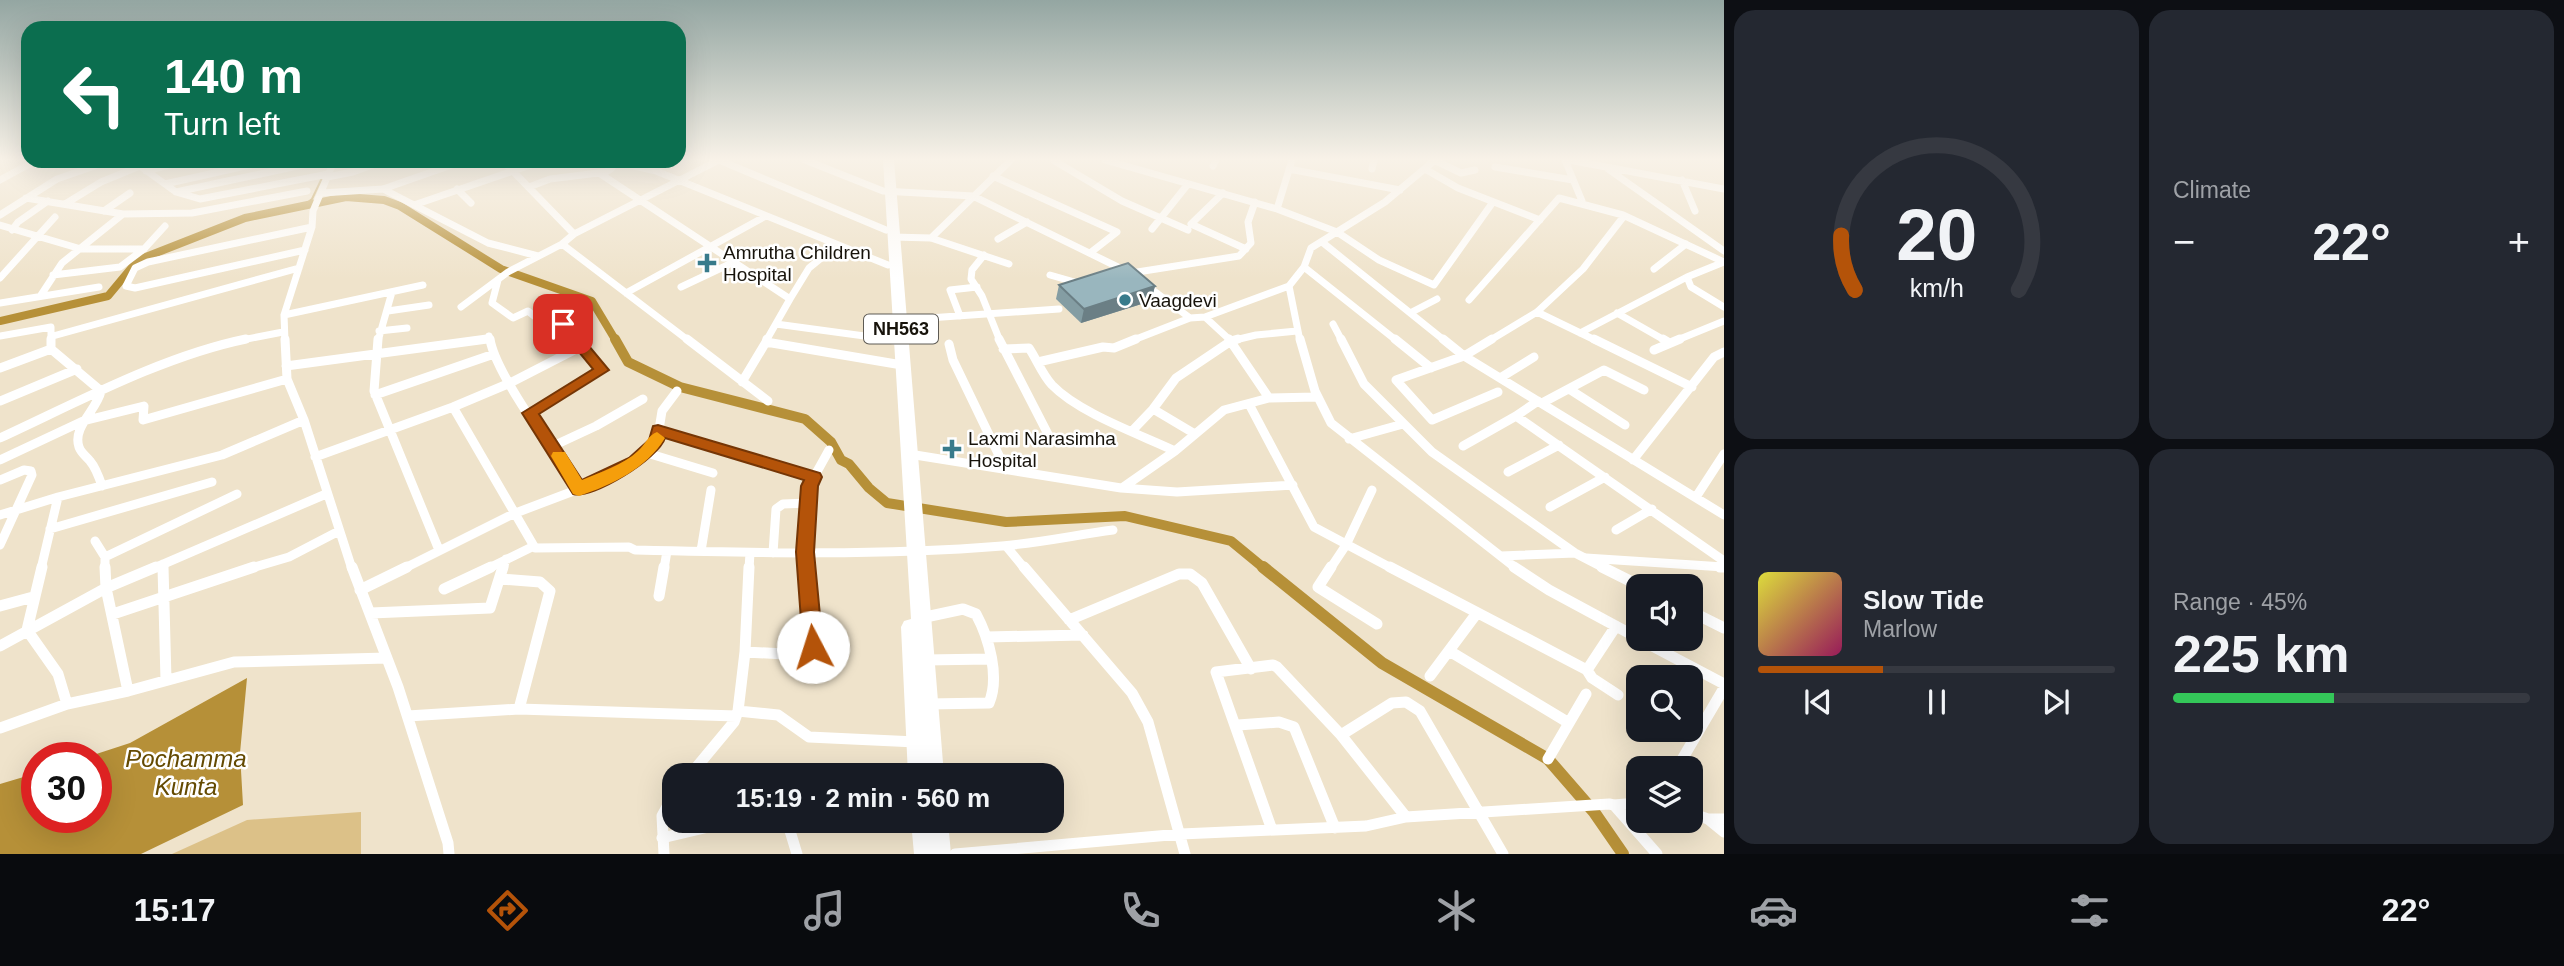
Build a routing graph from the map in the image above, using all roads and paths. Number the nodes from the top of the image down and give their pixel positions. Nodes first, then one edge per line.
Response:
1 (23, 200) edge
2 (40, 200) edge
3 (72, 200) edge
4 (120, 200) edge
5 (263, 200) edge
6 (318, 200) edge
7 (404, 200) edge
8 (428, 200) edge
9 (468, 200) edge
10 (542, 200) edge
11 (635, 200) edge
12 (645, 200) edge
13 (721, 200) edge
14 (811, 200) edge
15 (887, 200) edge
16 (969, 200) edge
17 (981, 200) edge
18 (1046, 200) edge
19 (1120, 200) edge
20 (1176, 200) edge
21 (1216, 200) edge
22 (1247, 200) edge
23 (1280, 200) edge
24 (1385, 200) edge
25 (1488, 200) edge
26 (1557, 200) edge
27 (1573, 200) edge
28 (1652, 200) edge
29 (1690, 200) edge
30 (48, 201) junction
31 (1582, 201) joint
32 (1255, 202) junction
33 (1493, 202) junction
34 (471, 203) dead end
35 (639, 203) junction
36 (65, 204) junction
37 (414, 205) junction
38 (1277, 209) junction
39 (104, 211) junction
40 (1695, 211) dead end
41 (122, 214) junction
42 (0, 215) edge
43 (1624, 216) junction
44 (55, 217) dead end
45 (764, 217) junction
46 (1163, 218) junction
47 (1540, 220) junction
48 (1027, 222) junction
49 (165, 226) dead end
50 (6, 227) edge
51 (312, 227) junction
52 (1152, 229) dead end
53 (1188, 230) dead end
54 (1337, 232) junction
55 (574, 233) junction
56 (889, 233) junction
57 (0, 234) edge
58 (38, 238) junction
59 (931, 239) junction
60 (998, 239) dead end
61 (1322, 242) junction
62 (562, 244) junction
63 (1686, 244) junction
64 (836, 246) junction
65 (709, 248) junction
66 (1246, 248) junction
67 (81, 249) junction
68 (144, 249) junction
69 (305, 250) junction
70 (1724, 251) edge
71 (1090, 253) junction
72 (538, 256) junction
73 (984, 256) junction
74 (734, 262) junction
75 (1724, 262) edge
76 (1009, 264) dead end
77 (1111, 264) junction
78 (888, 265) junction
79 (519, 266) joint
80 (1304, 267) junction
81 (299, 268) junction
82 (1654, 268) dead end
83 (508, 272) joint
84 (1101, 272) edge
85 (1131, 273) junction
86 (53, 275) junction
87 (1050, 275) dead end
88 (1687, 277) junction
89 (0, 278) edge
90 (1090, 279) edge
91 (498, 280) junction
92 (422, 285) dead end
93 (1289, 286) junction
94 (99, 287) dead end
95 (681, 287) dead end
96 (977, 287) junction
97 (391, 292) junction
98 (626, 293) junction
99 (41, 295) junction
100 (790, 299) junction
101 (1437, 299) dead end
102 (1469, 300) dead end
103 (0, 303) edge
104 (429, 305) dead end
105 (461, 307) dead end
106 (1724, 307) edge
107 (1059, 309) dead end
108 (388, 312) junction
109 (1537, 312) junction
110 (1410, 313) junction
111 (1618, 313) junction
112 (990, 314) junction
113 (284, 315) junction
114 (534, 316) dead end
115 (960, 316) junction
116 (1205, 317) junction
117 (1190, 318) junction
118 (900, 320) junction
119 (1724, 321) edge
120 (563, 324) dead end
121 (776, 324) junction
122 (1333, 324) dead end
123 (407, 328) dead end
124 (379, 331) junction
125 (1297, 331) junction
126 (283, 332) junction
127 (1580, 333) junction
128 (0, 336) edge
129 (52, 336) junction
130 (894, 341) junction
131 (1231, 341) junction
132 (766, 342) junction
133 (1668, 342) junction
134 (948, 344) dead end
135 (582, 346) junction
136 (51, 349) junction
137 (1003, 349) junction
138 (1654, 350) dead end
139 (1724, 352) edge
140 (494, 354) junction
141 (376, 356) junction
142 (1464, 356) junction
143 (1534, 357) dead end
144 (1038, 362) junction
145 (895, 364) junction
146 (286, 366) junction
147 (0, 368) edge
148 (1431, 368) junction
149 (77, 369) junction
150 (1500, 378) junction
151 (287, 379) junction
152 (742, 382) junction
153 (510, 383) junction
154 (1692, 387) junction
155 (1569, 389) junction
156 (1644, 390) dead end
157 (101, 391) junction
158 (677, 391) dead end
159 (1498, 392) dead end
160 (375, 395) junction
161 (1316, 397) junction
162 (1269, 398) junction
163 (643, 399) dead end
164 (0, 401) edge
165 (768, 401) dead end
166 (1540, 402) junction
167 (1249, 404) junction
168 (453, 407) junction
169 (1153, 409) junction
170 (530, 413) junction
171 (1516, 416) junction
172 (304, 419) junction
173 (83, 421) junction
174 (1403, 424) junction
175 (1625, 425) dead end
176 (390, 430) junction
177 (658, 430) junction
178 (1132, 430) junction
179 (1195, 434) junction
180 (0, 438) edge
181 (1349, 439) junction
182 (1051, 440) dead end
183 (1559, 445) junction
184 (553, 446) junction
185 (1463, 446) dead end
186 (829, 450) dead end
187 (1175, 451) junction
188 (647, 453) junction
189 (1724, 454) edge
190 (315, 457) junction
191 (0, 460) edge
192 (1633, 460) junction
193 (907, 463) junction
194 (1006, 470) junction
195 (713, 472) dead end
196 (1508, 472) dead end
197 (814, 477) junction
198 (1605, 477) junction
199 (0, 480) edge
200 (212, 482) dead end
201 (1293, 485) junction
202 (102, 486) junction
203 (1121, 488) junction
204 (579, 489) junction
205 (711, 490) dead end
206 (1372, 491) dead end
207 (236, 494) dead end
208 (326, 494) junction
209 (58, 497) junction
210 (1696, 497) junction
211 (808, 503) junction
212 (1550, 507) dead end
213 (19, 509) junction
214 (1652, 509) junction
215 (513, 514) junction
216 (0, 515) edge
217 (1724, 515) edge
218 (50, 529) junction
219 (1113, 530) dead end
220 (1616, 530) dead end
221 (339, 531) junction
222 (95, 541) dead end
223 (0, 545) edge
224 (1346, 545) junction
225 (534, 546) junction
226 (1006, 546) junction
227 (439, 550) junction
228 (667, 551) junction
229 (701, 551) junction
230 (911, 551) junction
231 (805, 552) junction
232 (750, 553) junction
233 (773, 553) junction
234 (1578, 555) junction
235 (1501, 556) junction
236 (105, 557) junction
237 (506, 559) junction
238 (1724, 561) edge
239 (163, 564) junction
240 (1724, 567) edge
241 (500, 579) junction
242 (1626, 579) edge
243 (106, 588) junction
244 (444, 589) dead end
245 (360, 590) junction
246 (659, 596) dead end
247 (33, 597) junction
248 (162, 597) junction
249 (0, 606) edge
250 (371, 613) junction
251 (1478, 613) junction
252 (113, 614) junction
253 (921, 618) junction
254 (1703, 618) edge
255 (1069, 621) junction
256 (1377, 624) dead end
257 (1616, 626) junction
258 (1724, 628) edge
259 (27, 630) junction
260 (1626, 631) edge
261 (1083, 635) junction
262 (986, 637) junction
263 (0, 646) edge
264 (1662, 651) edge
265 (745, 652) junction
266 (1451, 652) junction
267 (387, 659) junction
268 (990, 659) junction
269 (924, 660) junction
270 (1251, 669) junction
271 (1587, 670) junction
272 (1430, 676) dead end
273 (166, 680) junction
274 (1724, 686) edge
275 (128, 691) junction
276 (1586, 694) dead end
277 (1618, 695) dead end
278 (67, 704) junction
279 (928, 704) junction
280 (519, 709) junction
281 (737, 713) junction
282 (408, 716) junction
283 (1569, 723) junction
284 (1238, 725) junction
285 (0, 728) edge
286 (1341, 735) junction
287 (917, 742) junction
288 (1684, 756) edge
289 (1548, 759) dead end
290 (699, 763) edge
291 (918, 763) edge
292 (932, 763) edge
293 (1626, 804) edge
294 (1611, 805) junction
295 (1479, 813) junction
296 (1406, 817) junction
297 (1703, 817) edge
298 (1708, 819) junction
299 (1724, 819) edge
300 (1335, 828) junction
301 (1272, 830) junction
302 (1724, 832) edge
303 (662, 833) edge
304 (683, 833) edge
305 (791, 833) edge
306 (923, 833) edge
307 (938, 833) edge
308 (1181, 834) junction
309 (662, 838) junction
310 (449, 854) edge
311 (664, 854) edge
312 (797, 854) edge
313 (925, 854) edge
314 (940, 854) edge
315 (955, 854) edge
316 (1185, 854) edge
317 (1503, 854) edge
318 (1657, 854) edge

1 - 42 street
2 - 30 street
3 - 36 street
4 - 39 street
5 - 41 street
6 - 51 street
7 - 37 street
8 - 37 street
9 - 34 street
10 - 55 street
11 - 35 street
12 - 35 street
13 - 45 street
14 - 56 street
15 - 56 highway, NH563
16 - 59 street
17 - 48 street
18 - 71 street
19 - 46 street
20 - 46 street
21 - 66 street
22 - 32 street
23 - 38 street
24 - 54 street
25 - 33 street
26 - 47 street
27 - 31 street
28 - 70 street
29 - 40 street
30 - 36 street
30 - 50 street
31 - 43 street
32 - 38 street
32 - 66 street
33 - 47 street
33 - 54 street
35 - 55 street
35 - 65 street
36 - 39 street
37 - 72 street
38 - 54 street
39 - 41 street
41 - 67 street
43 - 63 street
43 - 109 street
44 - 58 street
45 - 64 street
45 - 65 street
46 - 52 street
46 - 53 street
47 - 102 street
48 - 60 street
48 - 71 street
49 - 68 street
50 - 57 street
50 - 58 street
51 - 69 street
51 - 69 street
54 - 61 street
55 - 62 street
56 - 59 street
56 - 78 highway, NH563
56 - 118 highway, NH563
58 - 67 street
58 - 89 street
59 - 73 street
61 - 80 street
61 - 110 street
62 - 72 street
62 - 98 street
63 - 75 street
63 - 82 street
64 - 78 street
64 - 100 street
65 - 74 street
65 - 98 street
66 - 85 street
67 - 68 street
67 - 86 street
68 - 86 street
69 - 81 street
71 - 77 street
72 - 79 street
73 - 76 street
73 - 96 street
74 - 95 street
74 - 100 street
75 - 88 street
77 - 84 street
77 - 85 street
78 - 130 highway, NH563
79 - 83 street
80 - 93 street
80 - 148 street
81 - 113 street
81 - 129 street
83 - 91 street
85 - 117 street
86 - 99 street
87 - 90 street
88 - 106 street
88 - 111 street
91 - 105 street
91 - 114 street
92 - 97 street
93 - 116 street
93 - 125 street
94 - 99 street
96 - 112 street
96 - 115 street
97 - 108 street
97 - 113 street
98 - 152 street
99 - 103 street
100 - 121 street
101 - 110 street
104 - 108 street
107 - 112 street
108 - 124 street
109 - 127 street
109 - 142 street
110 - 142 street
111 - 127 street
111 - 133 street
112 - 115 street
112 - 137 street
113 - 126 street
115 - 118 street
116 - 117 street
116 - 131 street
117 - 144 street
118 - 193 highway, NH563
119 - 133 street
120 - 135 street
121 - 130 street
121 - 132 street
122 - 174 street
123 - 124 street
124 - 141 street
125 - 131 street
125 - 161 street
126 - 146 street
126 - 157 street
127 - 154 street
128 - 129 street
129 - 136 street
130 - 145 highway, NH563
131 - 162 street
131 - 169 street
132 - 145 street
132 - 152 street
133 - 138 street
134 - 194 street
135 - 153 street
135 - 170 street
136 - 147 street
136 - 149 street
137 - 144 street
137 - 182 street
139 - 154 street
140 - 141 street
140 - 153 street
140 - 160 street
141 - 146 street
141 - 160 street
142 - 148 street
142 - 150 street
143 - 150 street
144 - 178 street
145 - 193 highway, NH563
146 - 151 street
148 - 159 street
149 - 157 street
149 - 164 street
150 - 166 street
151 - 172 street
151 - 173 street
152 - 165 street
153 - 168 street
153 - 170 street
154 - 192 street
155 - 156 street
155 - 166 street
155 - 175 street
157 - 173 street
157 - 180 street
158 - 177 street
160 - 176 street
161 - 162 street
161 - 181 street
162 - 167 street
163 - 184 street
166 - 171 street
166 - 192 street
167 - 179 street
167 - 201 street
168 - 176 street
168 - 215 street
169 - 178 street
169 - 179 street
170 - 184 street
171 - 183 street
171 - 185 street
172 - 190 street
172 - 202 street
173 - 191 street
173 - 202 street
174 - 181 street
174 - 234 street
176 - 190 street
176 - 227 street
177 - 188 street
177 - 197 street
178 - 187 street
179 - 187 street
181 - 235 street
183 - 196 street
183 - 198 street
184 - 204 street
186 - 197 street
187 - 203 street
188 - 195 street
188 - 204 street
189 - 210 street
190 - 208 street
192 - 210 street
193 - 194 street
193 - 230 highway, NH563
194 - 203 street
197 - 211 street
198 - 212 street
198 - 214 street
199 - 213 street
200 - 218 street
201 - 203 street
201 - 224 street
202 - 209 street
204 - 215 street
205 - 229 street
206 - 224 street
207 - 236 street
208 - 221 street
208 - 239 street
209 - 213 street
209 - 218 street
210 - 217 street
211 - 231 street
211 - 233 street
213 - 216 street
213 - 223 street
214 - 220 street
214 - 238 street
215 - 225 street
215 - 227 street
218 - 247 street
219 - 226 street
221 - 245 street
221 - 248 street
222 - 236 street
224 - 251 street
224 - 256 street
225 - 228 street
225 - 237 street
226 - 230 street
226 - 255 street
227 - 245 street
228 - 229 street
228 - 246 street
229 - 232 street
230 - 231 street
230 - 253 highway, NH563
230 - 287 highway, NH563
231 - 233 street
231 - 265 street
232 - 233 street
232 - 265 street
234 - 235 street
234 - 240 street
234 - 242 street
235 - 257 street
236 - 243 street
237 - 241 street
237 - 244 street
239 - 243 street
239 - 248 street
241 - 250 street
241 - 280 street
243 - 252 street
243 - 259 street
245 - 250 street
247 - 249 street
247 - 259 street
248 - 252 street
248 - 273 street
250 - 267 street
251 - 266 street
251 - 271 street
252 - 275 street
253 - 262 street
253 - 269 highway, NH563
254 - 258 street
255 - 261 street
255 - 270 street
257 - 260 street
257 - 271 street
259 - 263 street
259 - 278 street
261 - 262 street
261 - 308 street
262 - 268 street
264 - 274 street
265 - 281 street
266 - 272 street
266 - 283 street
267 - 273 street
267 - 282 street
268 - 269 street
268 - 279 street
269 - 279 highway, NH563
270 - 284 street
270 - 286 street
271 - 277 street
273 - 275 street
274 - 288 street
275 - 278 street
276 - 283 street
278 - 285 street
279 - 292 highway, NH563
280 - 281 street
280 - 282 street
281 - 287 street
281 - 290 street
282 - 310 street
283 - 289 street
284 - 300 street
284 - 301 street
286 - 295 street
286 - 296 street
287 - 291 highway, NH563
293 - 294 street
294 - 295 street
294 - 318 street
295 - 296 street
295 - 317 street
296 - 300 street
297 - 298 street
298 - 299 street
298 - 302 street
300 - 301 street
301 - 308 street
303 - 309 street
304 - 309 street
305 - 312 street
306 - 313 highway
307 - 314 highway
308 - 315 street
308 - 316 street
309 - 311 street

